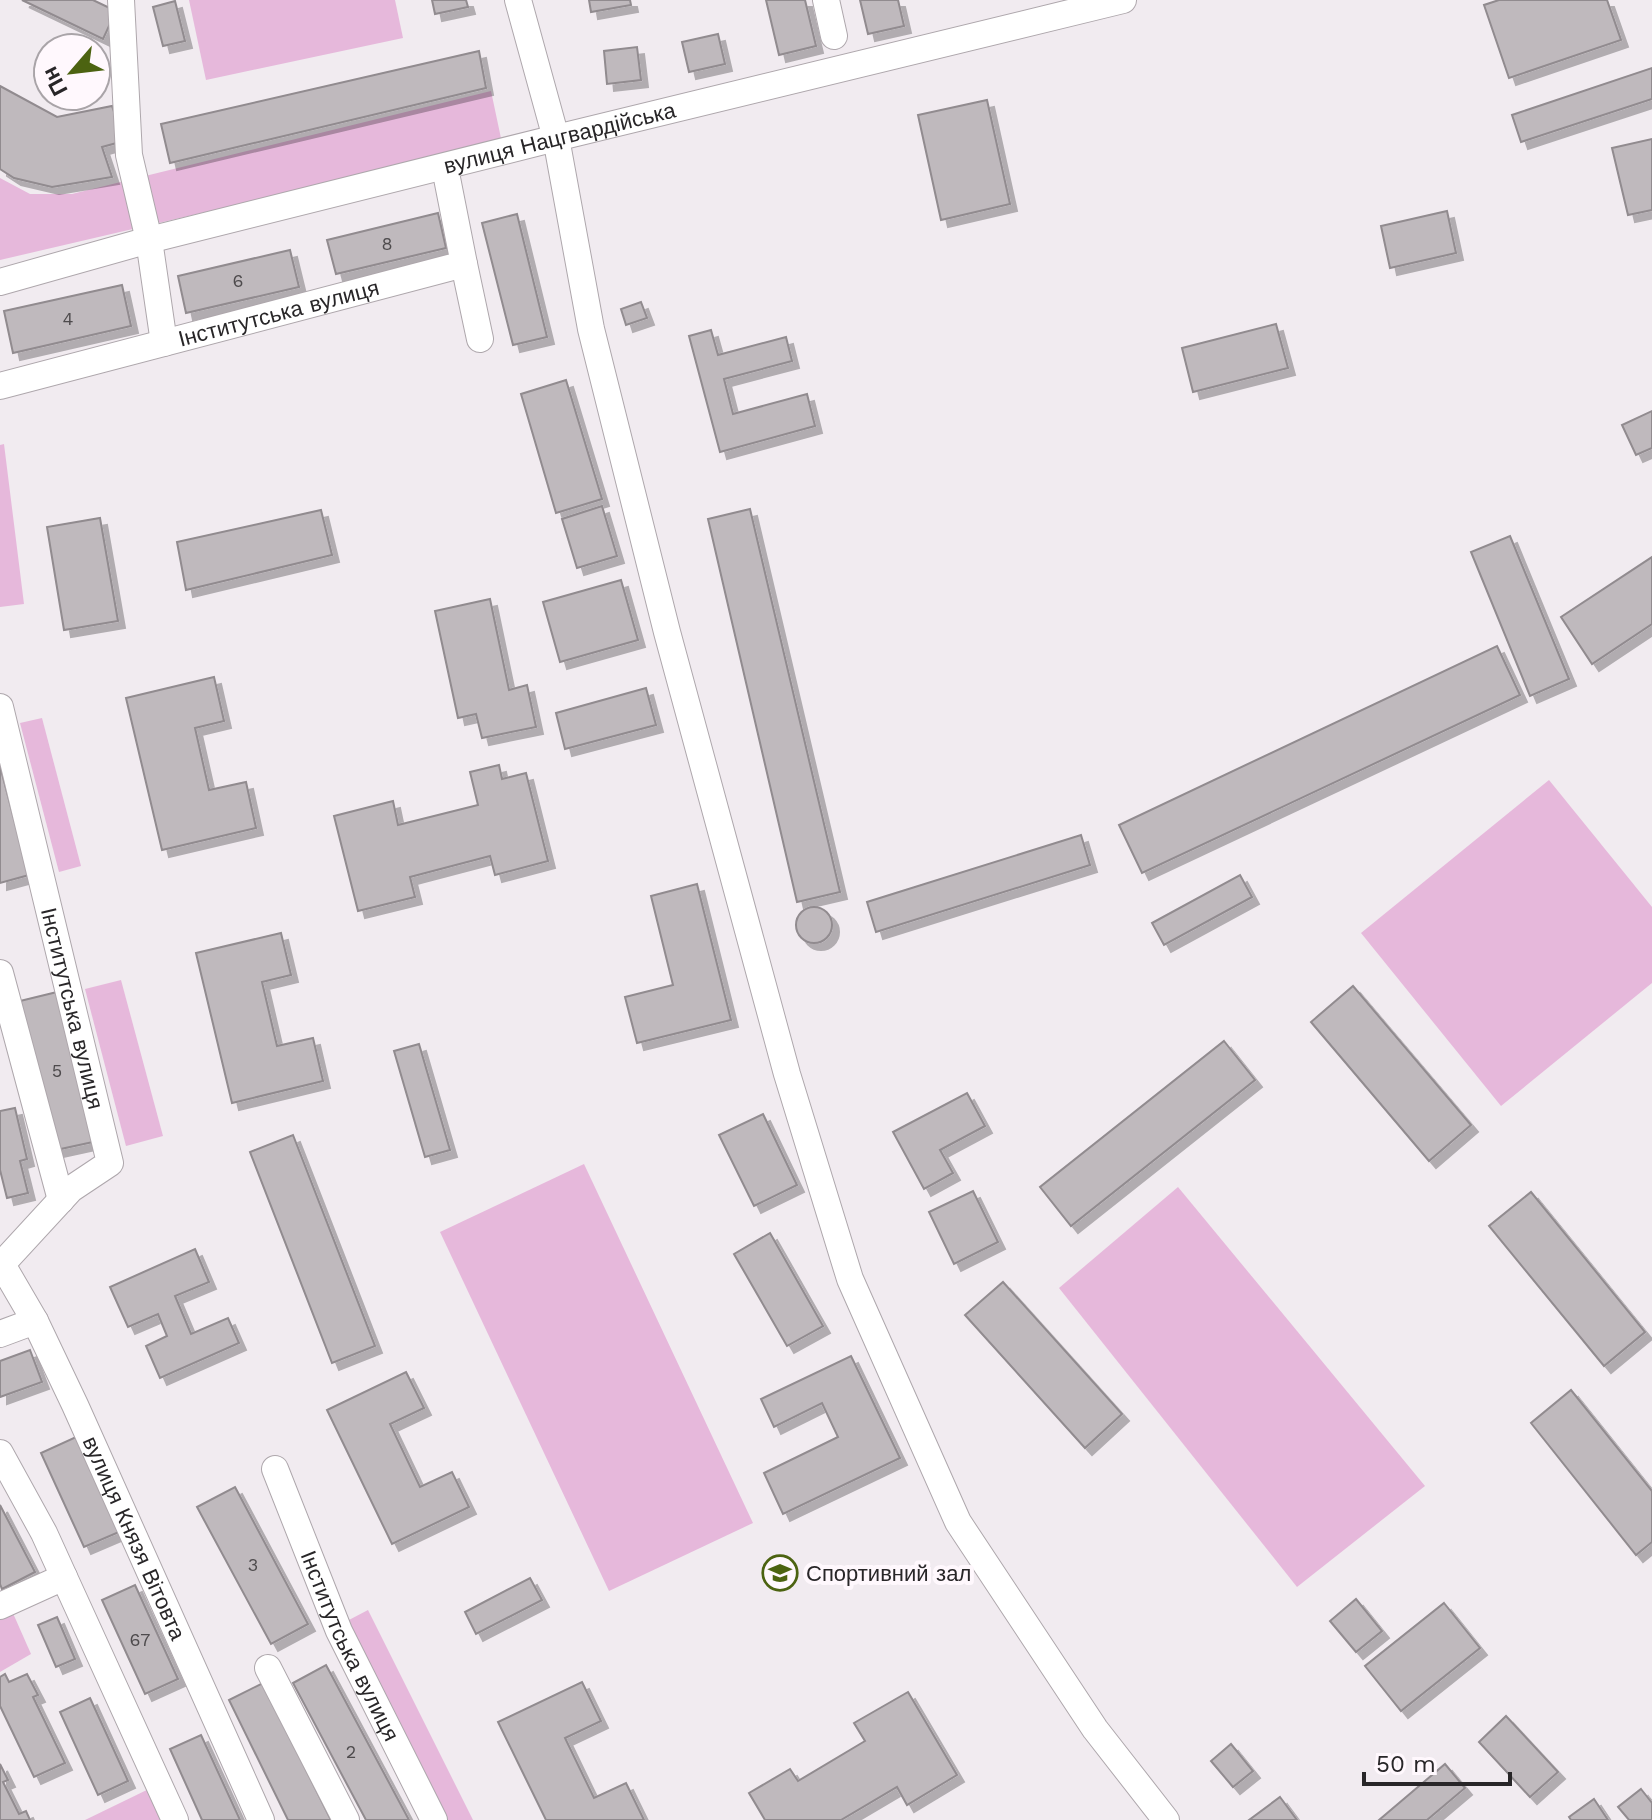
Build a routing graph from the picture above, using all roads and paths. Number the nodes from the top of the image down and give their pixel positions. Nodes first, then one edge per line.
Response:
1 (121, 0) edge
2 (518, 0) edge
3 (826, 0) edge
4 (1123, 0) edge
5 (834, 36) dead end
6 (556, 138) junction
7 (445, 168) junction
8 (149, 240) junction
9 (464, 264) junction
10 (0, 282) edge
11 (480, 339) dead end
12 (164, 343) junction
13 (0, 386) edge
14 (0, 707) edge
15 (0, 973) edge
16 (61, 1200) junction
17 (0, 1263) edge
18 (35, 1321) junction
19 (0, 1334) edge
20 (0, 1453) edge
21 (275, 1469) dead end
22 (64, 1577) junction
23 (0, 1606) edge
24 (268, 1668) dead end
25 (175, 1820) edge
26 (261, 1820) edge
27 (346, 1820) edge
28 (434, 1820) edge
29 (1166, 1820) edge

1 - 8 street
2 - 6 street
3 - 5 street
4 - 6 street, вулиця Нацгвардійська
6 - 7 street, вулиця Нацгвардійська
6 - 29 street
7 - 8 street, вулиця Нацгвардійська
7 - 9 street
8 - 10 street, вулиця Нацгвардійська
8 - 12 street
9 - 11 street
9 - 12 street, Інститутська вулиця
12 - 13 street, Інститутська вулиця
14 - 16 street, Інститутська вулиця
15 - 16 street
16 - 17 street, Інститутська вулиця
17 - 18 street, вулиця Князя Вітовта
18 - 19 street
18 - 26 street, вулиця Князя Вітовта
20 - 22 street
21 - 28 street, Інститутська вулиця
22 - 23 street
22 - 25 street
24 - 27 street

